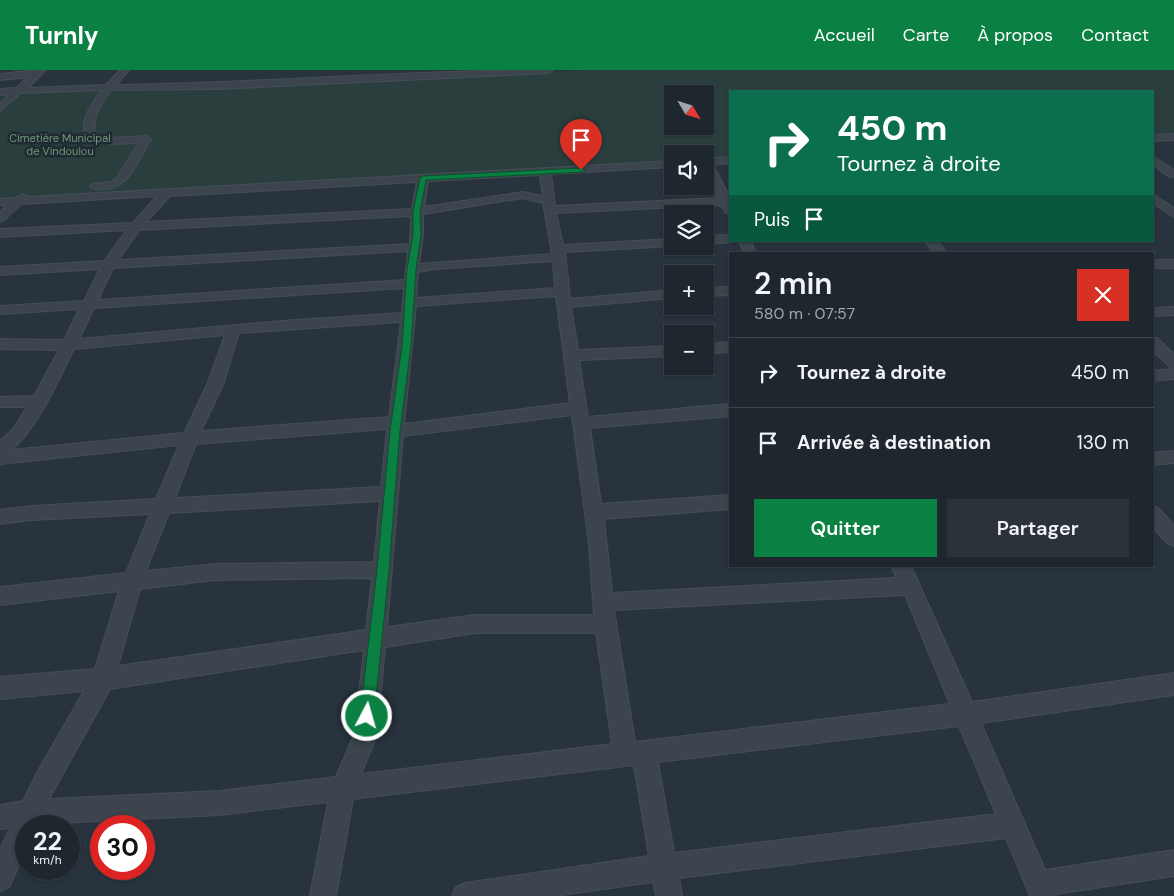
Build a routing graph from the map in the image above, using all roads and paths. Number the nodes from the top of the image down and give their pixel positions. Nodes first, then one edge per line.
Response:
1 (125, 70) edge
2 (132, 70) edge
3 (549, 70) edge
4 (485, 71) edge
5 (530, 71) edge
6 (40, 72) edge
7 (434, 72) edge
8 (329, 75) edge
9 (226, 76) dead end
10 (0, 77) edge
11 (219, 86) junction
12 (108, 88) junction
13 (18, 91) junction
14 (0, 92) edge
15 (0, 108) edge
16 (1174, 137) edge
17 (1154, 138) edge
18 (729, 160) edge
19 (1154, 160) edge
20 (714, 161) edge
21 (664, 165) edge
22 (545, 172) junction
23 (1154, 174) edge
24 (423, 178) junction
25 (714, 178) edge
26 (166, 193) junction
27 (1154, 198) edge
28 (17, 201) junction
29 (0, 202) edge
30 (728, 204) edge
31 (549, 206) junction
32 (1154, 211) edge
33 (1172, 211) edge
34 (417, 212) junction
35 (0, 218) edge
36 (137, 226) junction
37 (0, 234) edge
38 (729, 239) edge
39 (714, 240) edge
40 (932, 242) edge
41 (664, 244) edge
42 (415, 247) junction
43 (939, 252) edge
44 (559, 253) junction
45 (1154, 264) edge
46 (1174, 264) edge
47 (108, 266) junction
48 (0, 271) edge
49 (729, 290) edge
50 (714, 291) edge
51 (410, 293) junction
52 (664, 294) edge
53 (564, 298) junction
54 (89, 305) junction
55 (0, 310) edge
56 (1174, 311) edge
57 (1154, 312) edge
58 (232, 331) junction
59 (1154, 343) edge
60 (0, 344) edge
61 (68, 345) junction
62 (729, 347) edge
63 (714, 348) edge
64 (664, 350) edge
65 (572, 355) junction
66 (1174, 363) edge
67 (1174, 374) edge
68 (1154, 376) edge
69 (38, 401) junction
70 (0, 402) edge
71 (729, 410) edge
72 (580, 415) junction
73 (396, 427) junction
74 (190, 438) junction
75 (0, 450) edge
76 (1174, 457) edge
77 (0, 458) edge
78 (1154, 459) edge
79 (389, 494) junction
80 (729, 502) edge
81 (162, 506) junction
82 (594, 512) junction
83 (1154, 515) edge
84 (0, 517) edge
85 (1174, 538) edge
86 (383, 570) junction
87 (906, 576) edge
88 (132, 582) junction
89 (0, 596) edge
90 (604, 602) junction
91 (605, 624) junction
92 (376, 639) junction
93 (103, 679) junction
94 (1174, 684) edge
95 (0, 688) edge
96 (965, 714) junction
97 (634, 753) junction
98 (343, 788) junction
99 (29, 812) junction
100 (0, 817) edge
101 (1012, 825) junction
102 (1174, 863) edge
103 (664, 867) junction
104 (0, 878) edge
105 (1040, 890) edge
106 (323, 896) edge
107 (465, 896) edge
108 (669, 896) edge

1 - 2 street
1 - 12 street
3 - 5 street
4 - 5 street
4 - 7 street
6 - 10 street
6 - 13 street
7 - 8 street
8 - 11 street
9 - 11 street
11 - 12 street
12 - 13 street
12 - 28 street
13 - 14 street
13 - 15 street
16 - 17 street
18 - 20 street
19 - 23 street
21 - 22 street
22 - 24 street
22 - 31 street
24 - 26 street
24 - 34 street
25 - 30 street
26 - 28 street
26 - 36 street
27 - 33 street
28 - 29 street
28 - 35 street
30 - 31 street
31 - 34 street
31 - 44 street
32 - 33 street
34 - 36 street
34 - 42 street
36 - 37 street
36 - 47 street
38 - 39 street
40 - 43 street
41 - 44 street
42 - 47 street
42 - 51 street
44 - 51 street
44 - 53 street
45 - 46 street
47 - 48 street
47 - 54 street
49 - 50 street
51 - 53 street
51 - 54 street
51 - 58 street
51 - 73 street
52 - 53 street
53 - 65 street
54 - 55 street
54 - 61 street
56 - 57 street
58 - 61 street
58 - 74 street
59 - 66 street
60 - 61 street
61 - 69 street
62 - 63 street
64 - 65 street
65 - 72 street
67 - 68 street
69 - 70 street
69 - 75 street
71 - 72 street
72 - 73 street
72 - 82 street
73 - 74 street
73 - 79 street
74 - 77 street
74 - 81 street
76 - 78 street
79 - 81 street
79 - 86 street
80 - 82 street
81 - 84 street
81 - 88 street
82 - 90 street
83 - 85 street
86 - 88 street
86 - 92 street
87 - 90 street
87 - 96 street
88 - 89 street
88 - 93 street
90 - 91 street
91 - 92 street
91 - 97 street
92 - 93 street
92 - 98 street
93 - 95 street
93 - 99 street
94 - 96 street
96 - 97 street
96 - 101 street
97 - 98 street
97 - 103 street
98 - 99 street
98 - 106 street
99 - 100 street
99 - 104 street
101 - 103 street
101 - 105 street
102 - 105 street
103 - 107 street
103 - 108 street

